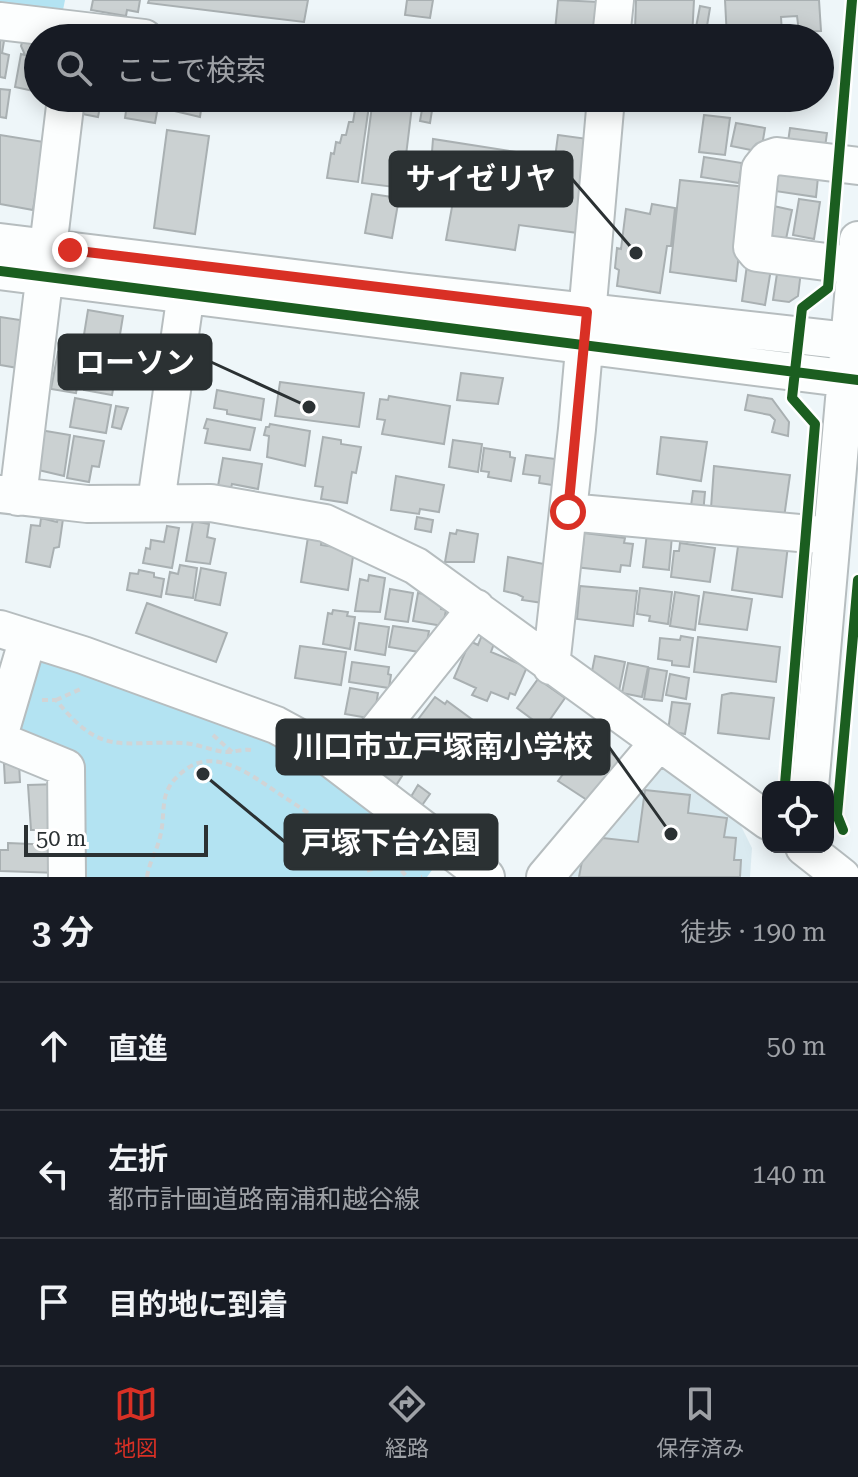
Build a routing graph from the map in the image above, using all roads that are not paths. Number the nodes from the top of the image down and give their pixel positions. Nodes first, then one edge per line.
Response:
1 (615, 0) edge
2 (0, 21) edge
3 (75, 23) edge
4 (612, 24) edge
5 (64, 112) edge
6 (605, 112) edge
7 (858, 166) edge
8 (0, 242) edge
9 (857, 253) edge
10 (46, 262) junction
11 (0, 271) edge
12 (186, 293) junction
13 (586, 330) junction
14 (853, 341) edge
15 (852, 380) edge
16 (9, 496) edge
17 (156, 502) junction
18 (568, 512) junction
19 (832, 536) junction
20 (476, 608) junction
21 (14, 634) edge
22 (551, 666) junction
23 (0, 733) edge
24 (0, 741) edge
25 (659, 742) junction
26 (347, 769) junction
27 (811, 781) edge
28 (762, 817) edge
29 (448, 865) edge
30 (67, 877) edge
31 (486, 877) edge
32 (545, 877) edge
33 (802, 877) edge
34 (842, 877) edge

1 - 4 street
2 - 3 street
5 - 10 street
6 - 13 street
7 - 9 street
8 - 10 street
9 - 14 street
10 - 11 street
10 - 12 street
10 - 13 street
10 - 16 street
12 - 13 street
12 - 17 street
13 - 14 street
13 - 15 street
13 - 18 street
14 - 15 street
15 - 19 street
16 - 17 street
17 - 20 street
18 - 19 street
18 - 22 street
19 - 27 street
20 - 22 street
20 - 26 street
21 - 23 street
21 - 26 street
22 - 25 street
24 - 30 street
25 - 28 street
25 - 32 street
26 - 29 street
29 - 31 street
33 - 34 street

